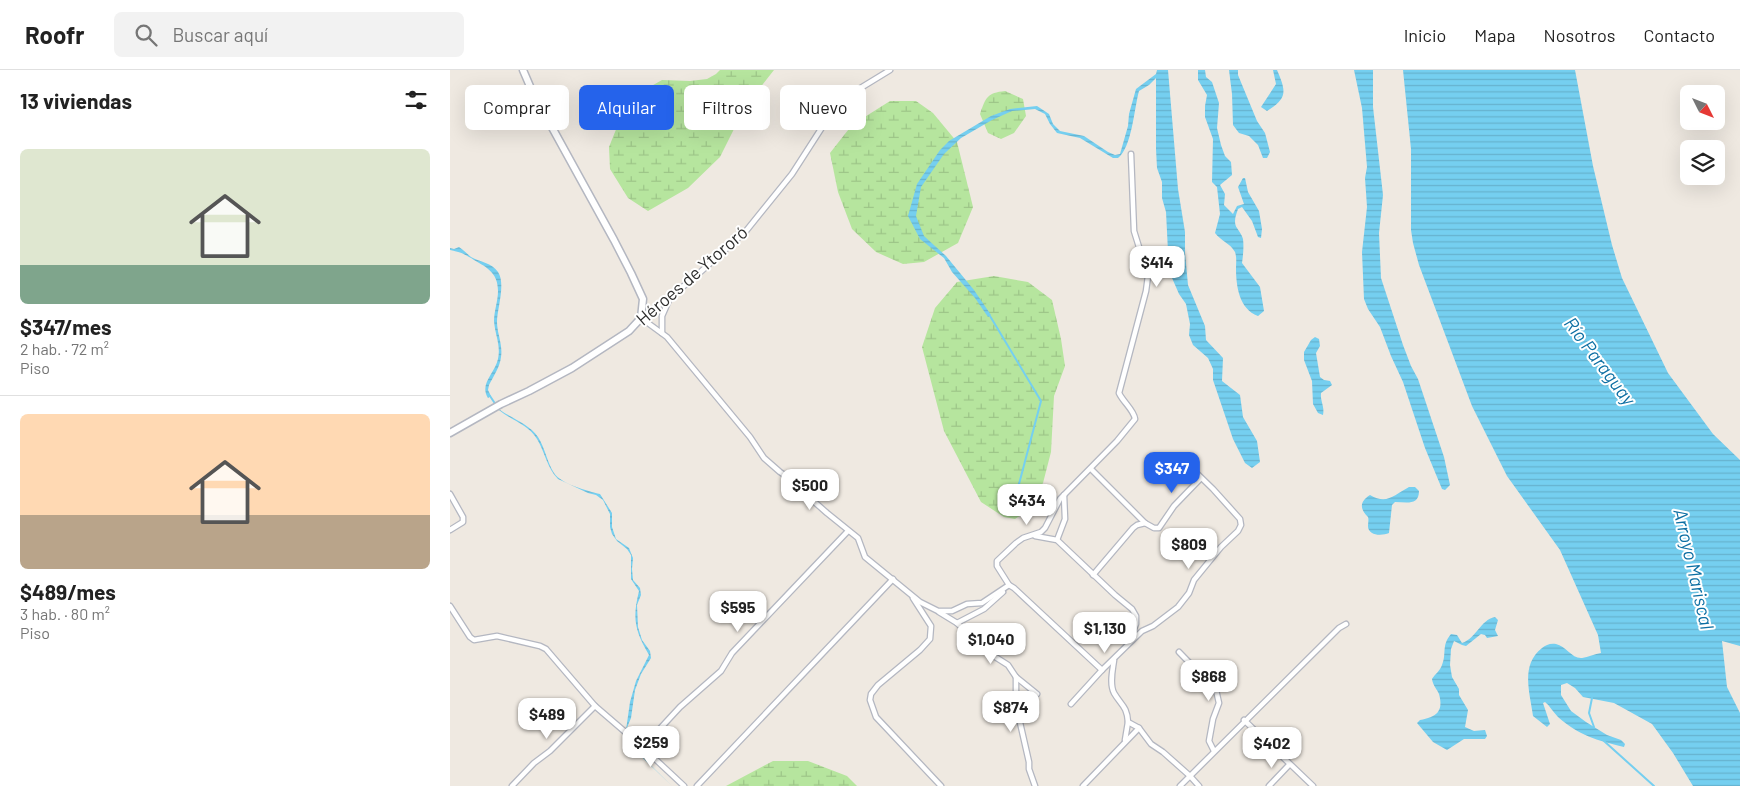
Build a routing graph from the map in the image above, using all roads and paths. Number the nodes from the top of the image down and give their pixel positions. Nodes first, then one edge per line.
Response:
1 (523, 70) edge
2 (890, 70) edge
3 (1131, 154) dead end
4 (669, 298) junction
5 (641, 318) junction
6 (662, 333) junction
7 (450, 433) edge
8 (1181, 458) dead end
9 (1091, 469) junction
10 (1201, 478) junction
11 (450, 494) edge
12 (1064, 495) junction
13 (1145, 523) junction
14 (450, 530) edge
15 (848, 531) junction
16 (1032, 535) junction
17 (1056, 540) junction
18 (1093, 575) junction
19 (893, 579) junction
20 (1009, 586) junction
21 (913, 597) junction
22 (450, 606) edge
23 (938, 611) junction
24 (957, 623) junction
25 (1346, 624) dead end
26 (1126, 648) junction
27 (1179, 652) dead end
28 (1114, 659) junction
29 (1102, 670) junction
30 (1016, 677) junction
31 (1037, 694) dead end
32 (1071, 704) dead end
33 (595, 706) junction
34 (1244, 720) junction
35 (1128, 722) junction
36 (1139, 728) junction
37 (1125, 742) junction
38 (643, 747) junction
39 (1214, 751) junction
40 (1289, 764) junction
41 (1190, 776) junction
42 (512, 786) edge
43 (684, 786) edge
44 (697, 786) edge
45 (942, 786) edge
46 (1035, 786) edge
47 (1083, 786) edge
48 (1180, 786) edge
49 (1198, 786) edge
50 (1269, 786) edge
51 (1313, 786) edge

1 - 5 main road
2 - 4 street, Héroes de Ytororó
3 - 9 street
4 - 5 street, Héroes de Ytororó
4 - 6 street
5 - 6 street
5 - 7 main road, Héroes de Ytororó
6 - 15 street
8 - 10 street
9 - 12 street
9 - 13 street
10 - 13 street
10 - 26 street
11 - 14 street
12 - 16 street
12 - 17 street
13 - 18 street
15 - 19 street
15 - 38 street
16 - 17 street
16 - 20 street
17 - 18 street
18 - 26 street
19 - 21 street
19 - 44 street
20 - 23 street
20 - 24 street
20 - 29 street
21 - 23 street
21 - 45 street
22 - 33 street
23 - 24 street
24 - 30 street
25 - 34 street
26 - 28 street
27 - 39 street
28 - 29 street
28 - 35 street
29 - 32 street
30 - 31 street
30 - 46 street
33 - 38 street
33 - 42 street
34 - 39 street
34 - 40 street
35 - 36 street
35 - 37 street
36 - 37 street
36 - 41 street
37 - 47 street
38 - 43 street
39 - 41 street
40 - 50 street
40 - 51 street
41 - 48 street
41 - 49 street

